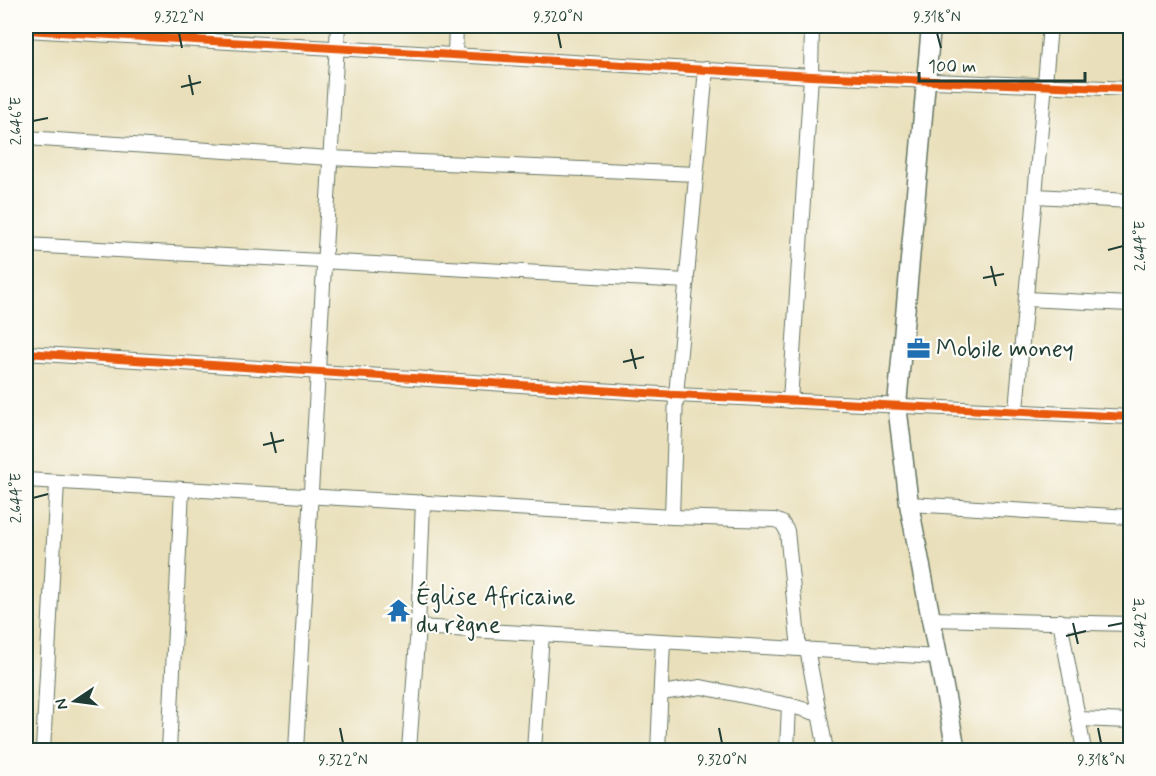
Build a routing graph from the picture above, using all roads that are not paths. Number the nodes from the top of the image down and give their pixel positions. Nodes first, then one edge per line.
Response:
1 (338, 26) edge
2 (456, 26) edge
3 (812, 26) edge
4 (931, 26) edge
5 (1050, 26) edge
6 (59, 29) edge
7 (26, 30) edge
8 (337, 49) junction
9 (455, 55) junction
10 (706, 69) junction
11 (811, 76) junction
12 (927, 81) junction
13 (1045, 84) junction
14 (1131, 89) edge
15 (26, 138) edge
16 (330, 158) junction
17 (696, 174) junction
18 (1035, 196) junction
19 (1131, 201) edge
20 (26, 245) edge
21 (324, 261) junction
22 (687, 281) junction
23 (1026, 298) junction
24 (1131, 304) edge
25 (26, 353) edge
26 (318, 373) junction
27 (676, 395) junction
28 (790, 401) junction
29 (897, 405) junction
30 (1016, 410) junction
31 (1131, 417) edge
32 (26, 480) edge
33 (57, 482) junction
34 (182, 490) junction
35 (310, 496) junction
36 (423, 502) junction
37 (909, 504) junction
38 (672, 517) junction
39 (1131, 518) edge
40 (931, 619) junction
41 (1060, 621) junction
42 (1131, 624) edge
43 (418, 627) junction
44 (542, 634) junction
45 (663, 641) junction
46 (803, 649) junction
47 (938, 657) junction
48 (661, 693) junction
49 (789, 705) junction
50 (819, 714) junction
51 (1078, 719) junction
52 (1131, 721) edge
53 (43, 750) edge
54 (169, 750) edge
55 (296, 750) edge
56 (409, 750) edge
57 (534, 750) edge
58 (658, 750) edge
59 (787, 750) edge
60 (826, 750) edge
61 (957, 750) edge
62 (1084, 750) edge

1 - 8 street
2 - 9 street
3 - 11 street
4 - 12 street
5 - 13 street
6 - 7 street
6 - 8 street
8 - 9 street
8 - 16 street
9 - 10 street
10 - 11 street
10 - 17 street
11 - 12 street
11 - 28 street
12 - 13 street
12 - 29 street
13 - 14 street
13 - 18 street
15 - 16 street
16 - 17 street
16 - 21 street
17 - 22 street
18 - 19 street
18 - 23 street
20 - 21 street
21 - 22 street
21 - 26 street
22 - 27 street
23 - 24 street
23 - 30 street
25 - 26 street
26 - 27 street
26 - 35 street
27 - 28 street
27 - 38 street
28 - 29 street
29 - 30 street
29 - 37 street
30 - 31 street
32 - 33 street
33 - 34 street
33 - 53 street
34 - 35 street
34 - 54 street
35 - 36 street
35 - 55 street
36 - 38 street
36 - 43 street
37 - 39 street
37 - 40 street
38 - 46 street
40 - 41 street
40 - 47 street
41 - 42 street
41 - 51 street
43 - 44 street
43 - 56 street
44 - 45 street
44 - 57 street
45 - 46 street
45 - 48 street
46 - 47 street
46 - 50 street
47 - 61 street
48 - 49 street
48 - 58 street
49 - 50 street
49 - 59 street
50 - 60 street
51 - 52 street
51 - 62 street

